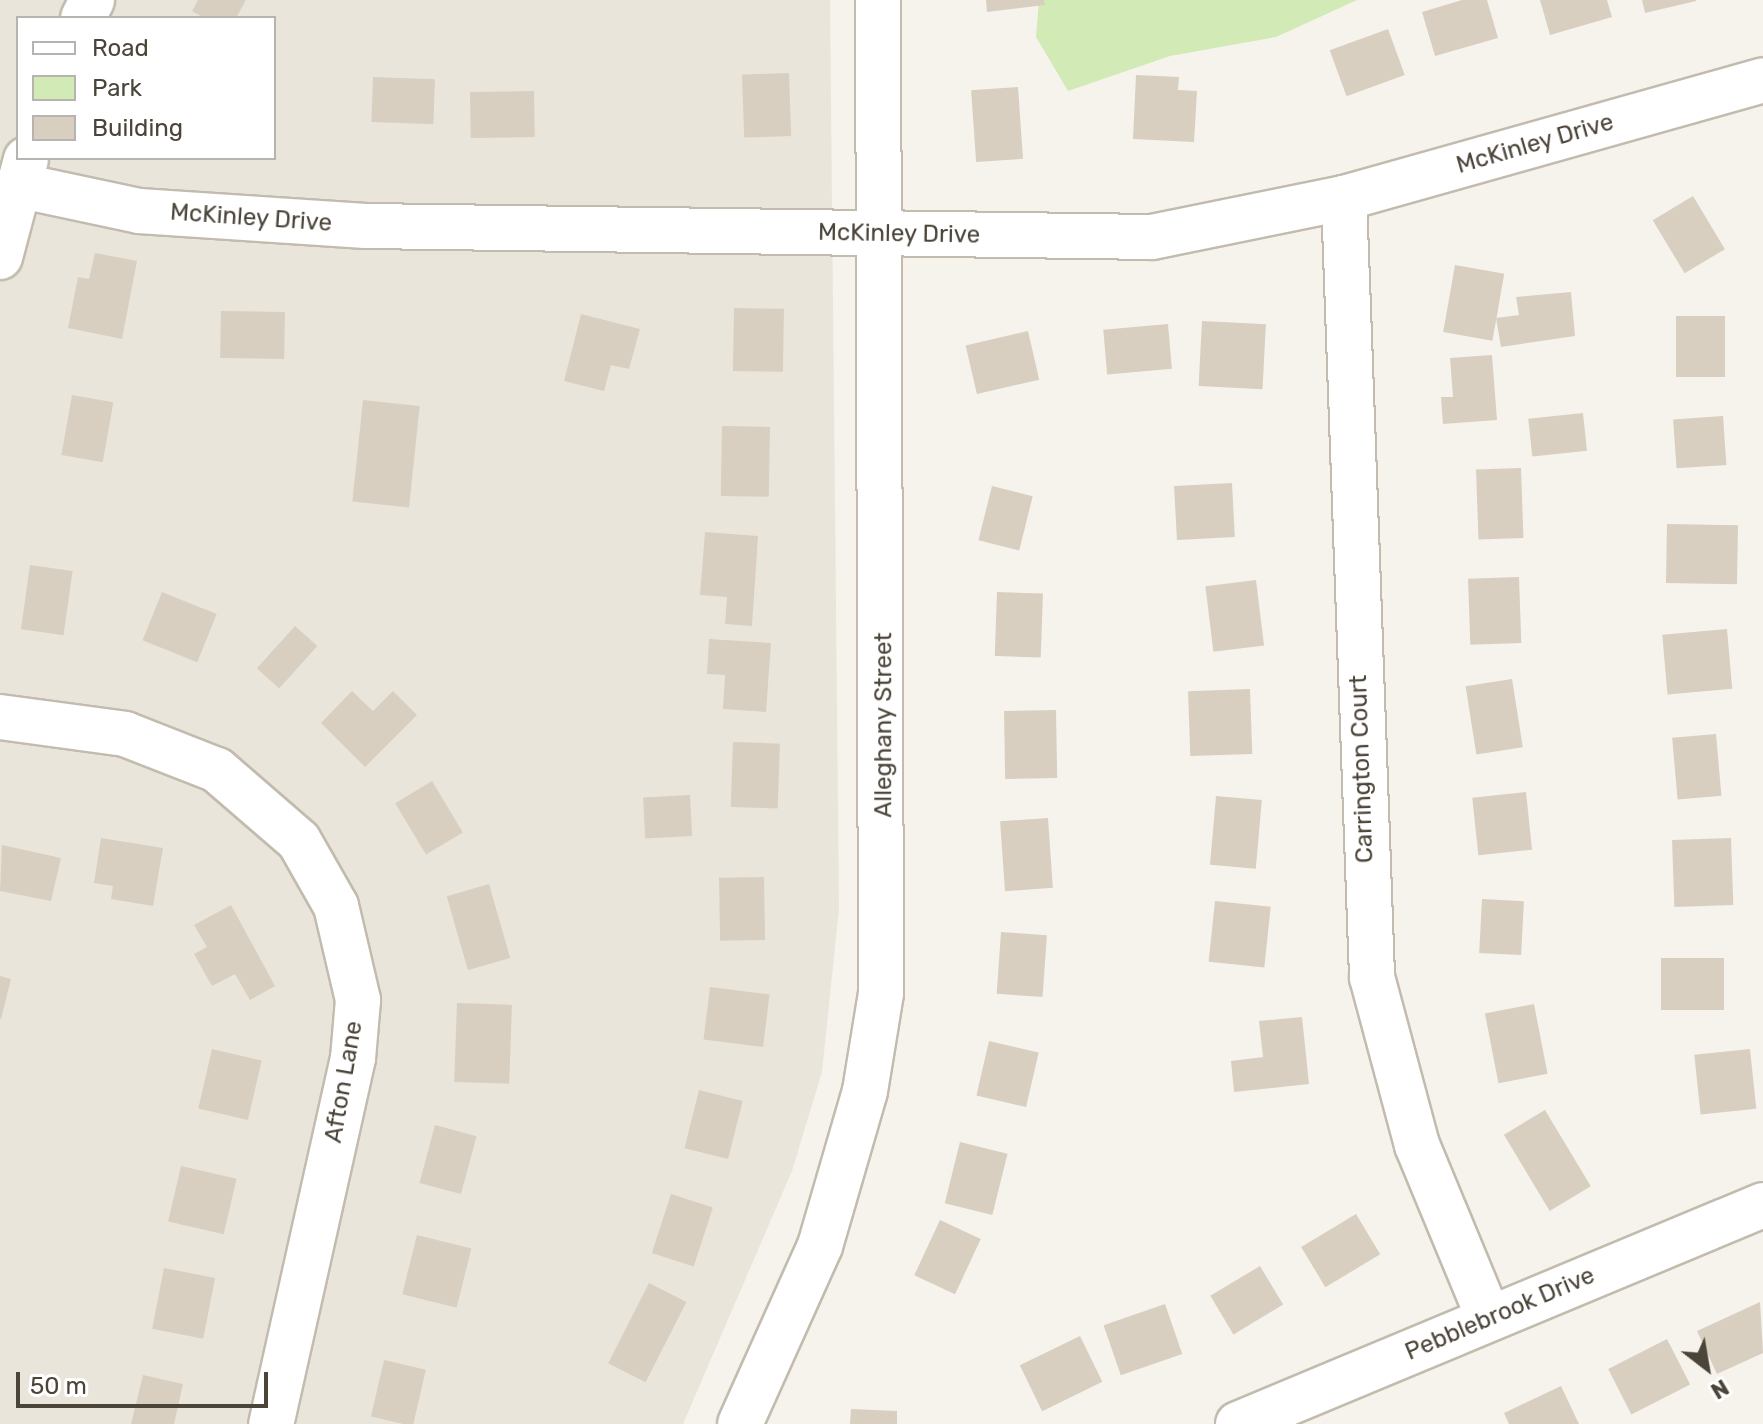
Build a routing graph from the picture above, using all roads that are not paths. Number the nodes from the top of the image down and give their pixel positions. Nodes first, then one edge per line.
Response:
1 (878, 0) edge
2 (1763, 80) edge
3 (22, 172) edge
4 (1344, 198) junction
5 (880, 235) junction
6 (0, 257) edge
7 (0, 717) edge
8 (1763, 1205) edge
9 (1489, 1319) junction
10 (271, 1424) edge
11 (740, 1424) edge
12 (1238, 1424) edge

1 - 5 street, Alleghany Street
2 - 4 street, McKinley Drive
3 - 5 street, McKinley Drive
3 - 6 street
4 - 5 street, McKinley Drive
4 - 9 street, Carrington Court
5 - 11 street, Alleghany Street
7 - 10 street, Afton Lane
8 - 9 street, Pebblebrook Drive
9 - 12 street, Pebblebrook Drive

